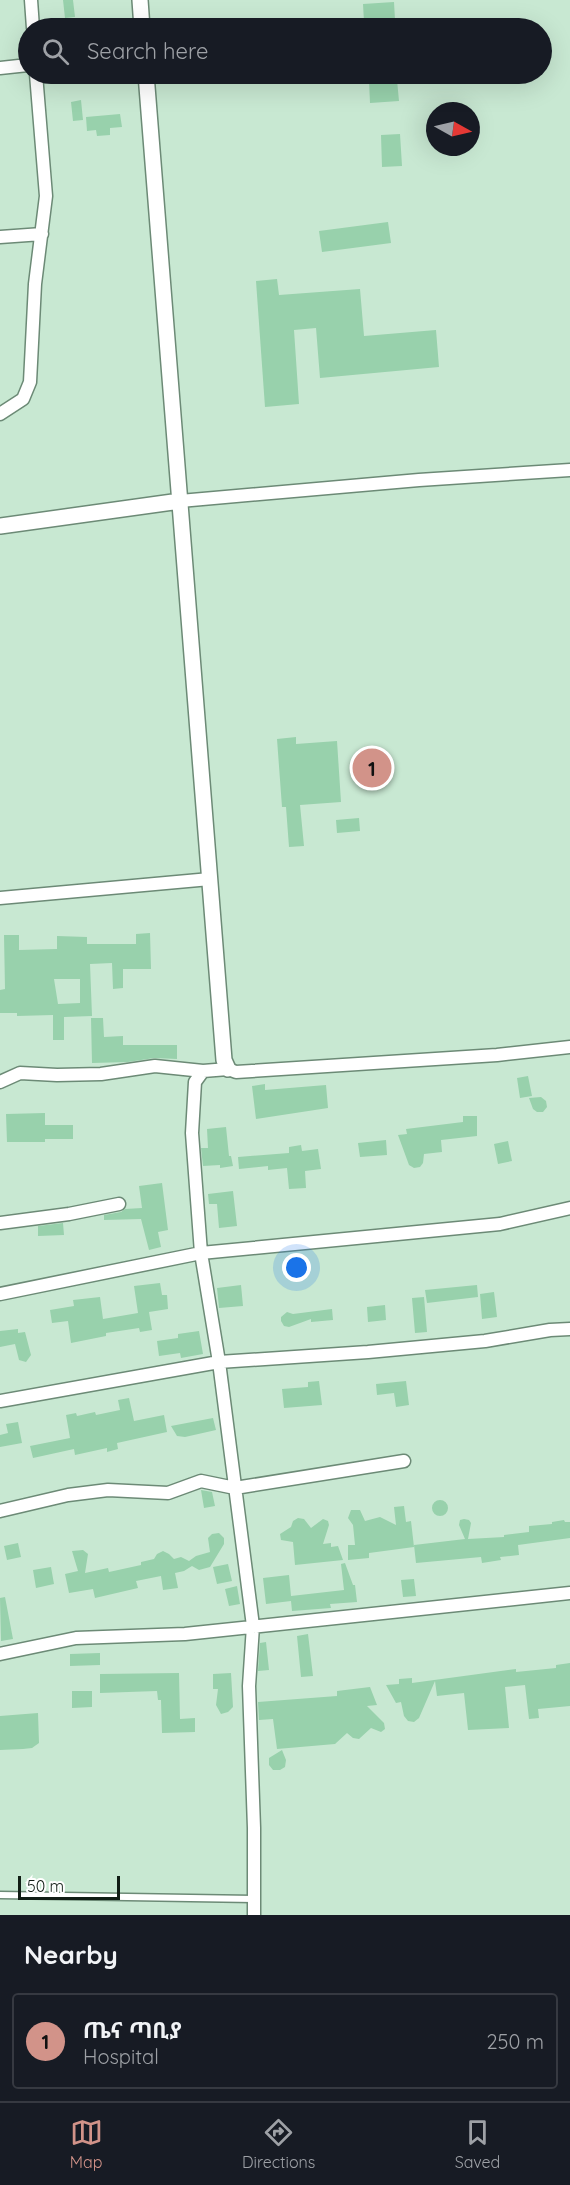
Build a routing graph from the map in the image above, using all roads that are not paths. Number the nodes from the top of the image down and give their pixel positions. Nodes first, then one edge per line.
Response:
1 (31, 0) edge
2 (140, 0) edge
3 (32, 18) edge
4 (141, 18) edge
5 (18, 66) edge
6 (0, 68) edge
7 (37, 84) edge
8 (147, 84) edge
9 (42, 234) junction
10 (0, 237) edge
11 (0, 414) edge
12 (570, 470) edge
13 (180, 501) junction
14 (0, 526) edge
15 (210, 879) junction
16 (0, 897) edge
17 (570, 1047) edge
18 (228, 1069) junction
19 (203, 1071) junction
20 (0, 1082) edge
21 (119, 1204) dead end
22 (570, 1208) edge
23 (0, 1223) edge
24 (201, 1253) junction
25 (0, 1294) edge
26 (570, 1329) edge
27 (219, 1362) junction
28 (0, 1401) edge
29 (404, 1461) dead end
30 (235, 1488) junction
31 (0, 1511) edge
32 (570, 1593) edge
33 (253, 1626) junction
34 (0, 1654) edge
35 (0, 1895) edge
36 (254, 1899) junction
37 (254, 1915) edge

1 - 3 street
2 - 4 street
5 - 6 street
7 - 9 street
8 - 13 street
9 - 10 street
9 - 11 street
12 - 13 street
13 - 14 street
13 - 15 street
15 - 16 street
15 - 18 street
17 - 18 street
18 - 19 street
19 - 20 street
19 - 24 street
21 - 23 street
22 - 24 street
24 - 25 street
24 - 27 street
26 - 27 street
27 - 28 street
27 - 30 street
29 - 30 street
30 - 31 street
30 - 33 street
32 - 33 street
33 - 34 street
33 - 36 street
35 - 36 lane
36 - 37 street

